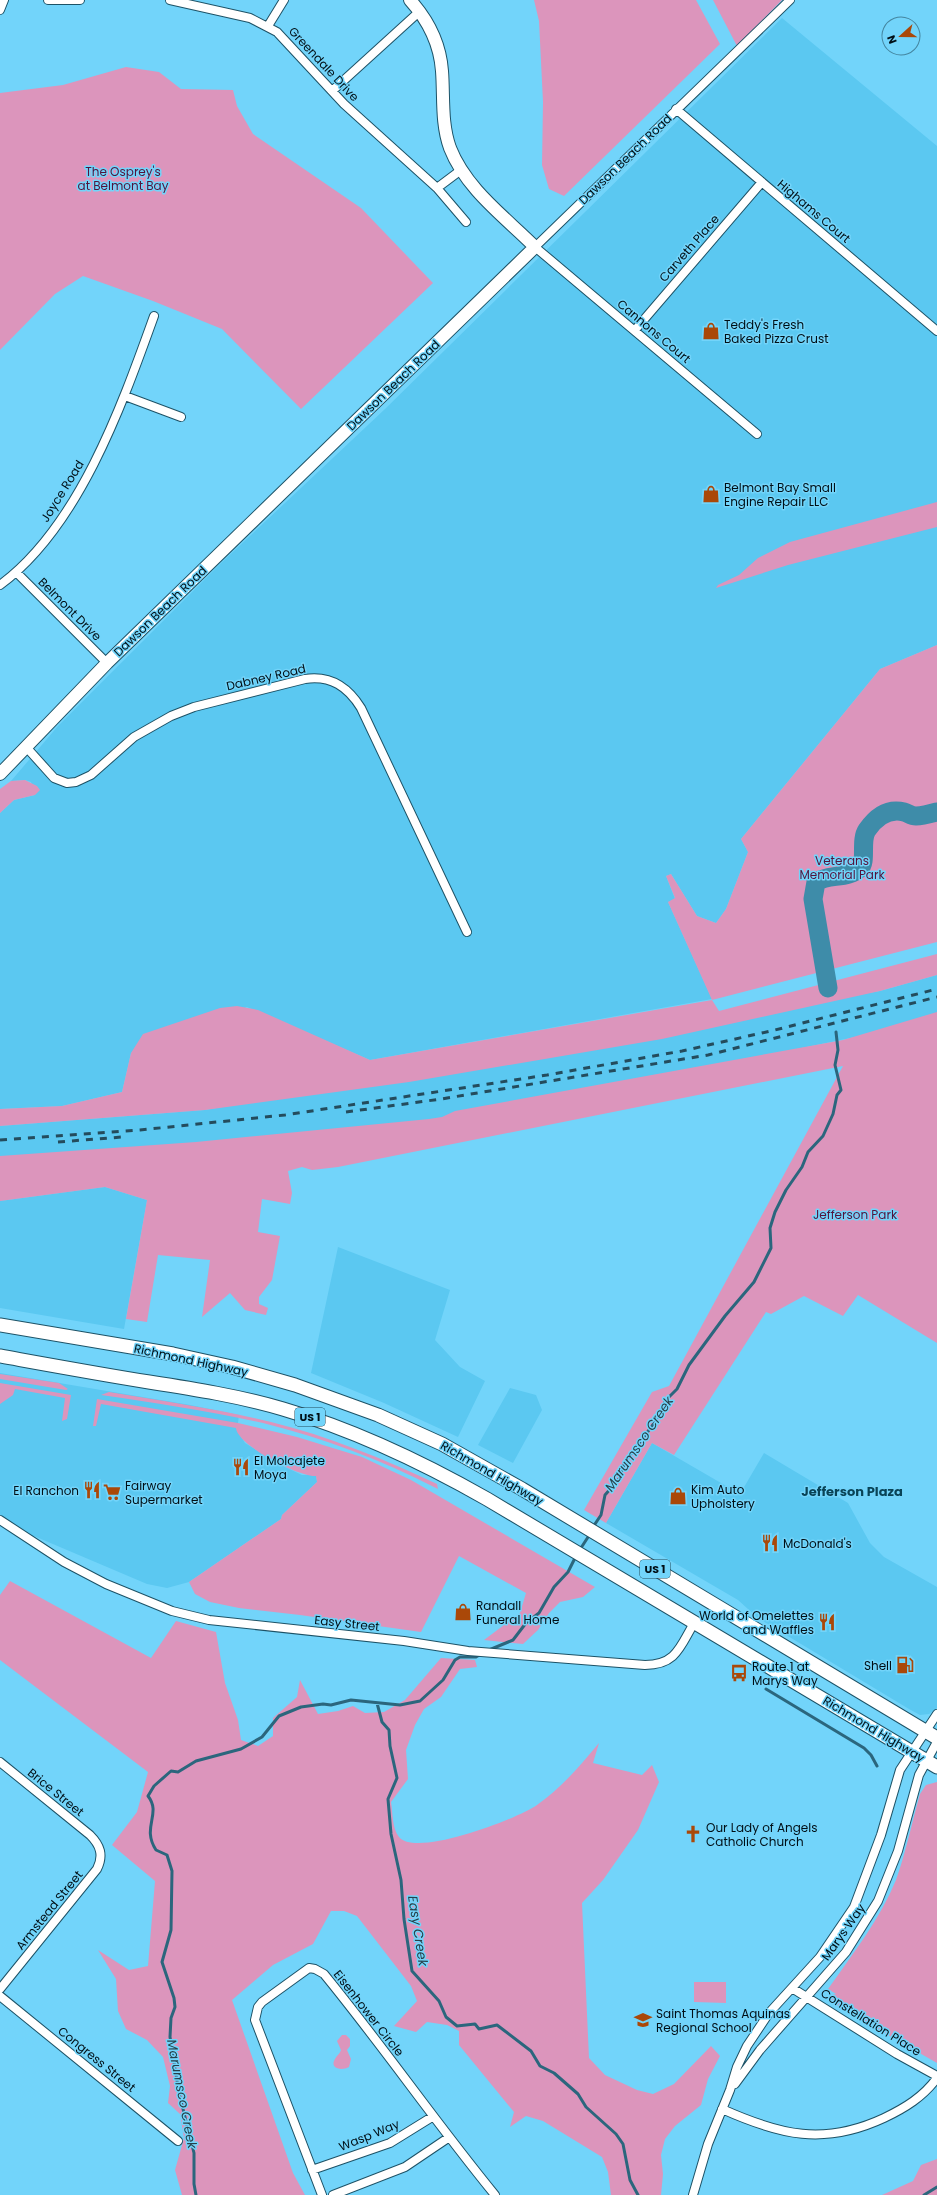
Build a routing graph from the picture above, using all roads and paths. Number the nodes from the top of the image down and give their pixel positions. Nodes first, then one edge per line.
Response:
1 (4, 0) edge
2 (48, 0) edge
3 (80, 0) edge
4 (170, 0) edge
5 (284, 0) edge
6 (410, 0) edge
7 (790, 0) edge
8 (184, 1) edge
9 (0, 10) edge
10 (420, 11) junction
11 (268, 26) junction
12 (332, 91) junction
13 (676, 109) junction
14 (461, 170) junction
15 (762, 182) junction
16 (437, 188) junction
17 (466, 222) dead end
18 (535, 247) junction
19 (154, 316) dead end
20 (634, 330) junction
21 (937, 331) edge
22 (125, 396) junction
23 (181, 417) dead end
24 (757, 434) dead end
25 (16, 572) junction
26 (0, 585) edge
27 (107, 663) junction
28 (26, 748) junction
29 (0, 774) edge
30 (468, 932) dead end
31 (0, 1325) edge
32 (0, 1356) edge
33 (0, 1520) edge
34 (694, 1623) junction
35 (937, 1714) edge
36 (931, 1735) edge
37 (937, 1742) edge
38 (912, 1751) junction
39 (0, 1762) edge
40 (932, 1764) edge
41 (97, 1842) joint
42 (792, 1988) junction
43 (0, 1989) edge
44 (0, 1996) edge
45 (807, 1997) junction
46 (937, 2077) edge
47 (730, 2090) junction
48 (722, 2109) junction
49 (432, 2117) junction
50 (448, 2138) junction
51 (178, 2141) dead end
52 (312, 2170) junction
53 (322, 2195) edge
54 (333, 2195) edge
55 (495, 2195) edge
56 (693, 2195) edge

1 - 9 street
2 - 3 street
4 - 8 street, Greendale Drive
5 - 11 street
6 - 10 street
7 - 13 street, Dawson Beach Road
8 - 11 street, Greendale Drive
10 - 12 street
10 - 14 street
11 - 12 street, Greendale Drive
12 - 16 street, Greendale Drive
13 - 15 street, Highams Court
13 - 18 street, Dawson Beach Road
14 - 16 street
14 - 18 street
15 - 20 street, Carveth Place
15 - 21 street, Highams Court
16 - 17 street, Greendale Drive
18 - 20 street, Cannons Court
18 - 27 street, Dawson Beach Road
19 - 22 street, Joyce Road
20 - 24 street, Cannons Court
22 - 23 street
22 - 25 street, Joyce Road
25 - 26 street, Joyce Road
25 - 27 street, Belmont Drive
27 - 28 street, Dawson Beach Road
28 - 29 street, Dawson Beach Road
28 - 30 street, Dabney Road
31 - 36 main road, Richmond Highway / US 1
32 - 34 main road, Richmond Highway / US 1
33 - 34 street, Easy Street
34 - 38 main road, Richmond Highway / US 1
35 - 36 street, Marys Way
36 - 38 street, Marys Way
37 - 40 street, Marys Way
38 - 40 main road, Richmond Highway / US 1
38 - 42 street, Marys Way
39 - 41 street, Brice Street
40 - 45 street, Marys Way
41 - 43 street, Armstead Street
42 - 45 street, Constellation Place
42 - 47 street, Marys Way
44 - 51 street, Congress Street
45 - 46 street, Constellation Place
45 - 47 street, Marys Way
46 - 48 street
47 - 48 street, Marys Way
48 - 56 street, Marys Way
49 - 50 street, Eisenhower Circle
49 - 52 street, Wasp Way
49 - 52 street, Eisenhower Circle
50 - 54 street
50 - 55 street, Eisenhower Circle
52 - 53 street, Eisenhower Circle

